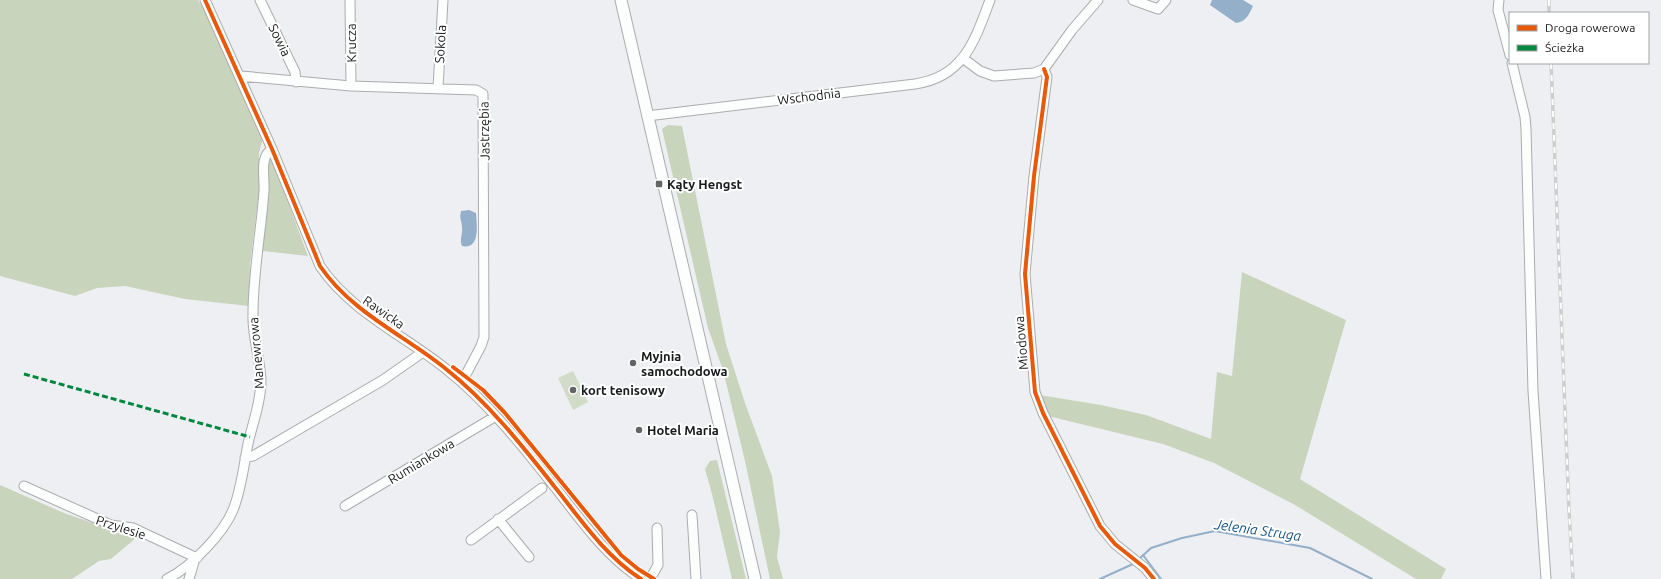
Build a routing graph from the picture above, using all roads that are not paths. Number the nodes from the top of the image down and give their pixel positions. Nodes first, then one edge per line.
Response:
1 (205, 0) edge
2 (260, 0) edge
3 (350, 0) edge
4 (443, 0) edge
5 (621, 0) edge
6 (990, 0) edge
7 (1098, 0) edge
8 (1133, 0) edge
9 (1166, 0) edge
10 (1499, 0) edge
11 (1509, 51) edge
12 (964, 59) junction
13 (1512, 64) edge
14 (1044, 69) junction
15 (241, 76) junction
16 (296, 82) junction
17 (351, 86) junction
18 (438, 88) junction
19 (647, 116) junction
20 (272, 149) junction
21 (423, 352) junction
22 (462, 382) junction
23 (496, 416) junction
24 (245, 458) junction
25 (24, 486) dead end
26 (542, 488) dead end
27 (345, 506) dead end
28 (692, 515) dead end
29 (498, 519) junction
30 (657, 528) dead end
31 (471, 540) dead end
32 (529, 557) dead end
33 (196, 560) junction
34 (167, 579) edge
35 (189, 579) edge
36 (641, 579) edge
37 (650, 579) edge
38 (696, 579) edge
39 (755, 579) edge
40 (1154, 579) edge
41 (1546, 579) edge

1 - 15 street, Rawicka
2 - 16 street, Sowia
3 - 17 street, Krucza
4 - 18 street, Sokola
5 - 19 main road
6 - 12 street
7 - 14 street
8 - 9 street
10 - 11 street
12 - 14 street
12 - 19 street, Wschodnia
13 - 41 street
14 - 40 street, Miodowa
15 - 16 street, Jastrzębia
15 - 20 street, Rawicka
16 - 17 street, Jastrzębia
17 - 18 street, Jastrzębia
18 - 22 street, Jastrzębia
19 - 39 main road
20 - 21 street, Rawicka
20 - 24 street, Manewrowa
21 - 22 street, Rawicka
21 - 24 street
22 - 23 street, Rawicka
23 - 27 street, Rumiankowa
23 - 36 street, Rawicka
24 - 33 street, Manewrowa
25 - 33 street, Przylesie
26 - 29 street
28 - 38 street
29 - 31 street
29 - 32 street
30 - 37 street
33 - 34 street, Manewrowa
33 - 35 street

